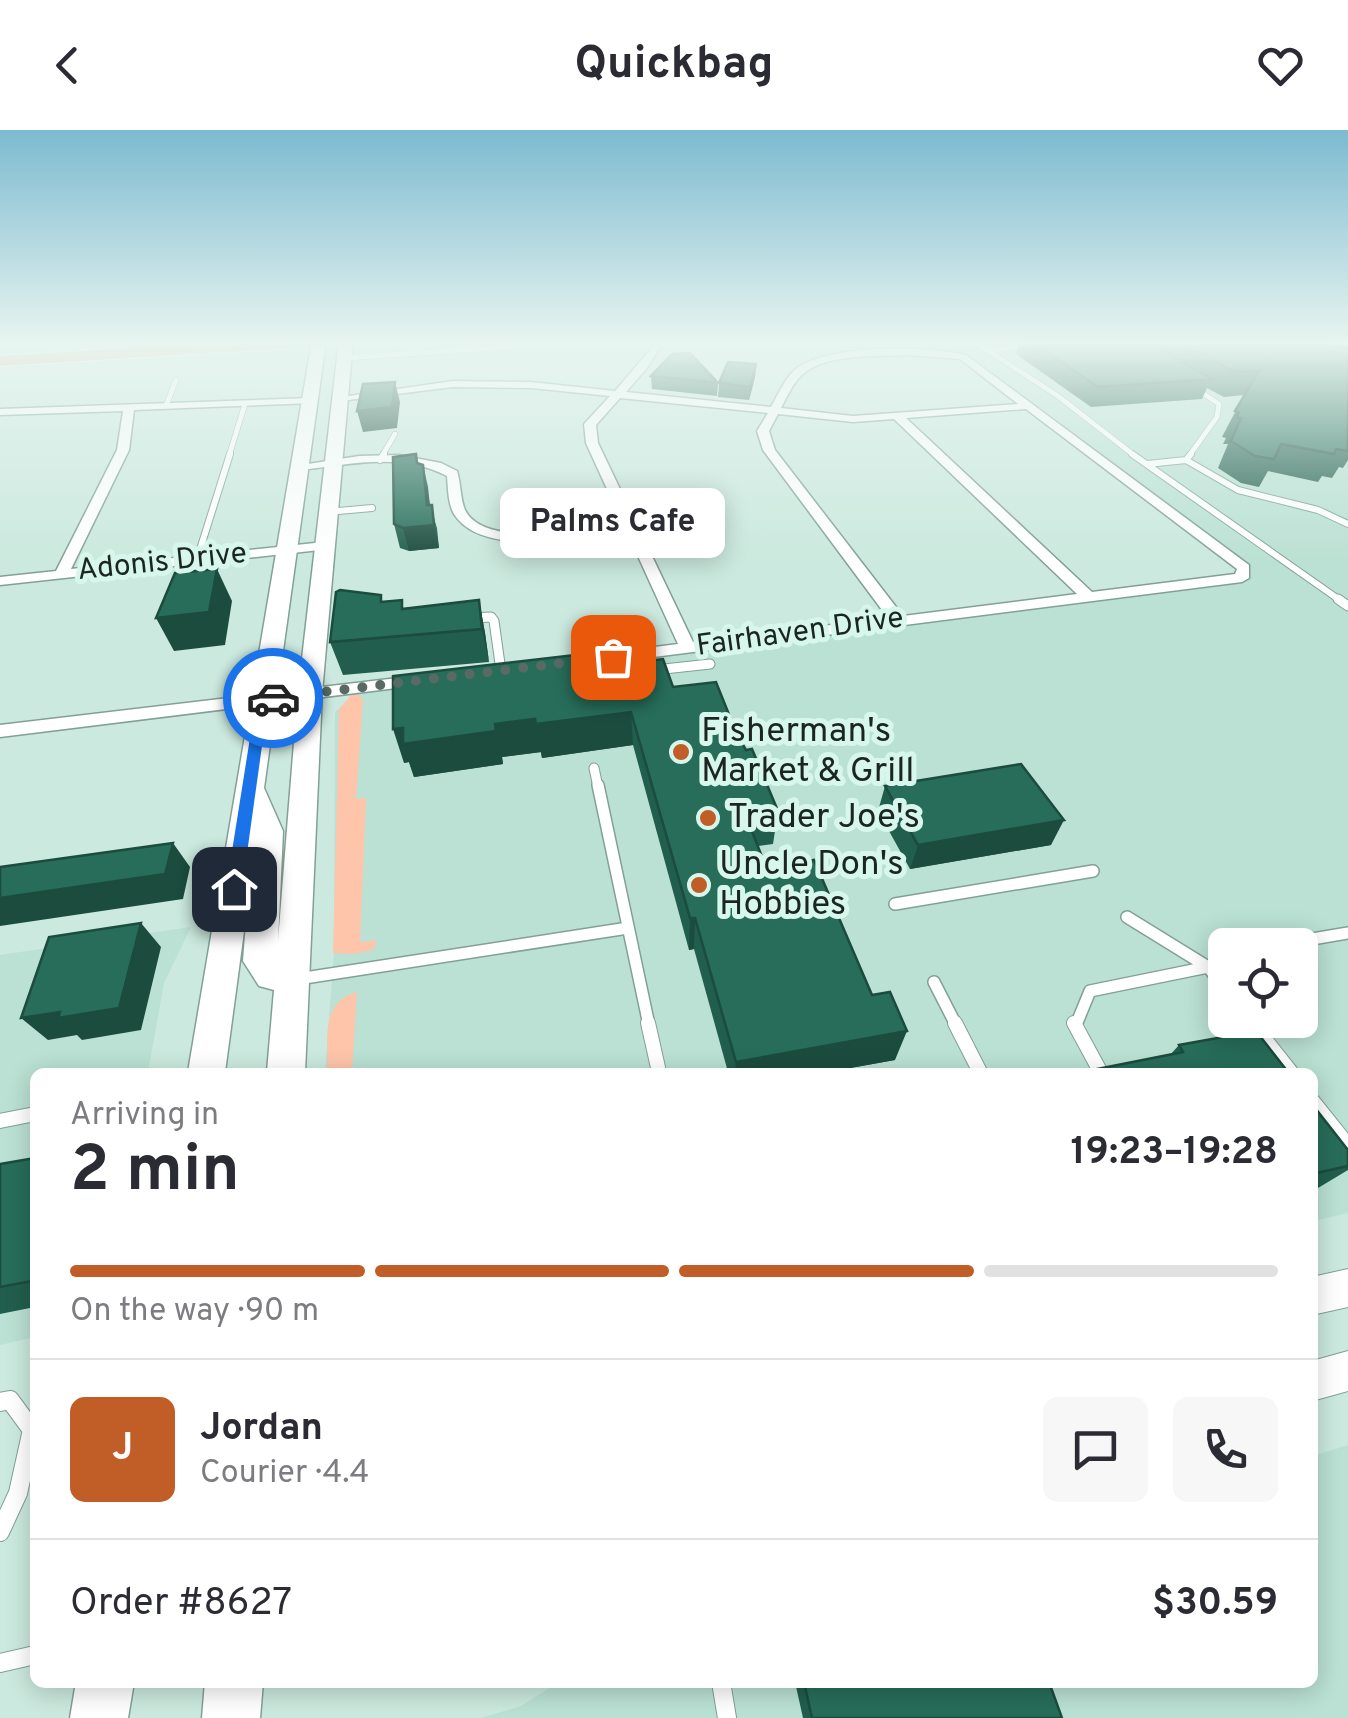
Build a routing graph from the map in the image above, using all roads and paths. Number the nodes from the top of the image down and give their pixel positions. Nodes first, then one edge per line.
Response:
1 (126, 415) edge
2 (242, 415) edge
3 (308, 415) edge
4 (325, 415) edge
5 (338, 415) edge
6 (597, 415) edge
7 (774, 415) edge
8 (810, 415) edge
9 (920, 415) edge
10 (1040, 415) edge
11 (1083, 415) edge
12 (1217, 415) edge
13 (898, 417) junction
14 (394, 434) dead end
15 (335, 436) junction
16 (380, 460) junction
17 (1186, 460) junction
18 (332, 464) junction
19 (1146, 464) junction
20 (300, 466) junction
21 (1348, 507) edge
22 (372, 508) dead end
23 (328, 512) junction
24 (1337, 517) junction
25 (1348, 524) edge
26 (630, 527) junction
27 (324, 546) junction
28 (288, 550) junction
29 (197, 559) junction
30 (62, 573) junction
31 (0, 581) edge
32 (1088, 597) junction
33 (1348, 606) edge
34 (466, 618) edge
35 (898, 620) junction
36 (688, 648) junction
37 (710, 664) dead end
38 (538, 666) edge
39 (520, 668) edge
40 (501, 671) junction
41 (634, 672) edge
42 (482, 673) edge
43 (445, 677) edge
44 (310, 694) junction
45 (262, 700) junction
46 (0, 731) edge
47 (594, 768) dead end
48 (249, 786) junction
49 (1093, 871) dead end
50 (895, 904) dead end
51 (1127, 917) dead end
52 (628, 928) junction
53 (1348, 932) edge
54 (1318, 937) edge
55 (1208, 967) joint
56 (294, 980) junction
57 (934, 982) dead end
58 (1264, 1038) edge
59 (207, 1068) edge
60 (286, 1068) edge
61 (659, 1068) edge
62 (978, 1068) edge
63 (1098, 1068) edge
64 (1288, 1068) edge
65 (1318, 1108) edge
66 (30, 1115) edge
67 (0, 1120) edge
68 (1348, 1145) edge
69 (1348, 1288) edge
70 (1318, 1295) edge
71 (1348, 1371) edge
72 (1318, 1378) edge
73 (0, 1402) edge
74 (30, 1427) edge
75 (30, 1439) edge
76 (0, 1532) edge
77 (30, 1656) edge
78 (0, 1663) edge
79 (105, 1688) edge
80 (234, 1688) edge
81 (722, 1688) edge
82 (99, 1718) edge
83 (231, 1718) edge
84 (727, 1718) edge

1 - 30 street
2 - 29 lane
3 - 20 main road
4 - 15 main road
5 - 15 main road
6 - 26 street
7 - 35 street
8 - 13 street
9 - 13 street
10 - 32 street, Fairhaven Drive
11 - 19 lane
12 - 17 lane
13 - 32 street
14 - 16 lane
15 - 18 main road
16 - 18 street
16 - 26 street
17 - 19 lane
17 - 24 lane
18 - 20 street
18 - 23 main road
19 - 33 lane
20 - 28 main road
21 - 24 lane
22 - 23 lane
23 - 27 main road
24 - 25 lane
26 - 36 street
27 - 28 street, Adonis Drive
27 - 44 main road
28 - 29 street, Adonis Drive
28 - 45 main road
29 - 30 street, Adonis Drive
30 - 31 street, Adonis Drive
32 - 35 street, Fairhaven Drive
34 - 40 lane
35 - 36 street, Fairhaven Drive
36 - 38 street, Fairhaven Drive
37 - 41 lane
39 - 40 street
40 - 42 street
43 - 44 street
44 - 45 street
44 - 56 main road
45 - 46 street
45 - 48 main road
47 - 52 lane
48 - 56 main road
48 - 59 main road
49 - 50 lane
51 - 55 lane
52 - 56 lane
52 - 61 lane
53 - 54 lane
55 - 63 lane
56 - 60 main road
57 - 62 lane
58 - 64 lane
65 - 68 lane
66 - 67 lane
69 - 70 street
71 - 72 street
73 - 74 lane
75 - 76 lane
77 - 78 lane
79 - 82 main road
80 - 83 main road
81 - 84 lane

